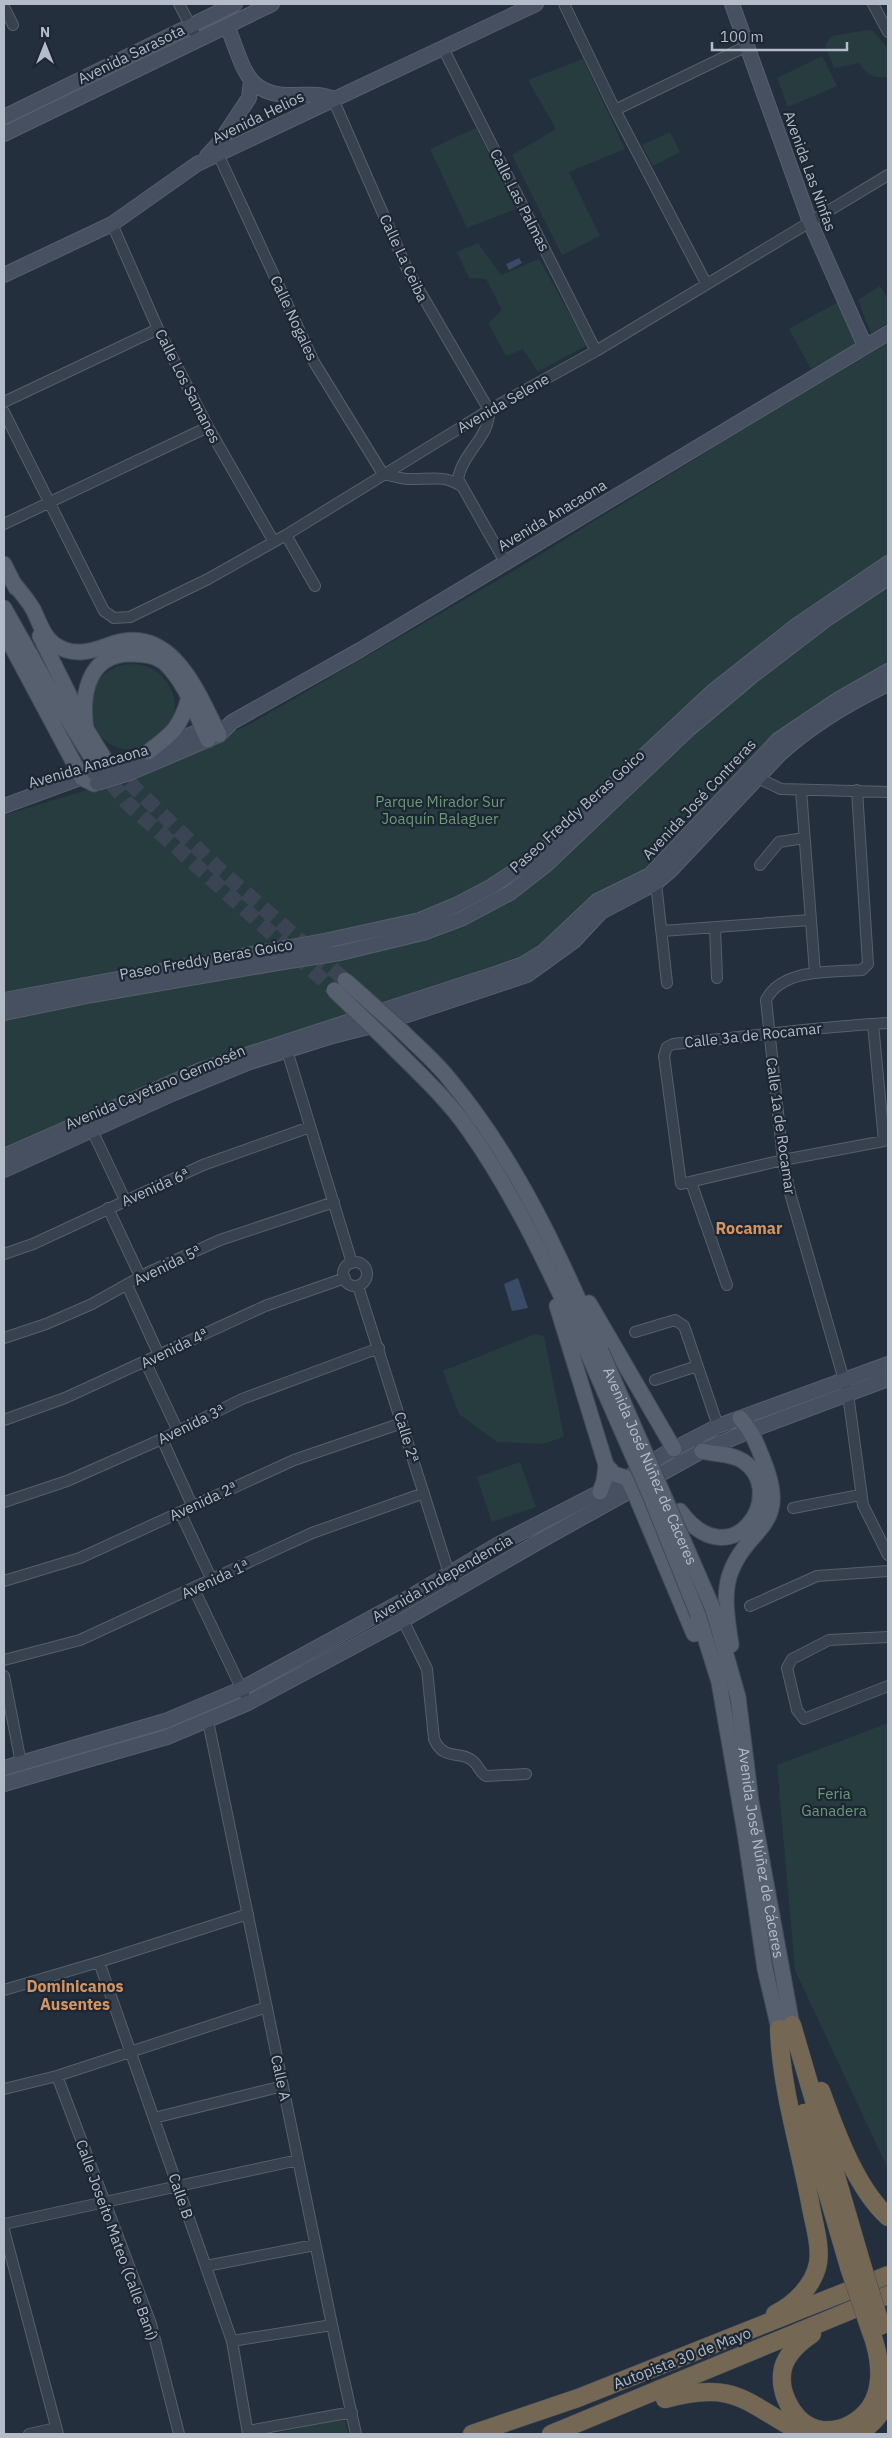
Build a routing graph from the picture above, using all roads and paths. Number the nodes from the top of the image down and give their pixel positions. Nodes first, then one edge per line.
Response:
1 (179, 4) edge
2 (236, 4) edge
3 (272, 4) edge
4 (536, 4) edge
5 (564, 4) edge
6 (732, 4) edge
7 (873, 4) edge
8 (4, 8) edge
9 (13, 25) dead end
10 (190, 26) junction
11 (227, 26) junction
12 (888, 32) edge
13 (198, 40) junction
14 (747, 46) junction
15 (443, 48) junction
16 (251, 81) junction
17 (333, 99) junction
18 (615, 110) junction
19 (4, 117) edge
20 (4, 134) edge
21 (218, 154) junction
22 (198, 164) junction
23 (888, 175) edge
24 (810, 222) junction
25 (112, 224) junction
26 (4, 275) edge
27 (706, 283) junction
28 (158, 329) junction
29 (888, 333) edge
30 (865, 346) junction
31 (596, 351) junction
32 (4, 402) edge
33 (488, 410) junction
34 (4, 412) edge
35 (208, 427) junction
36 (383, 474) junction
37 (461, 486) junction
38 (50, 503) junction
39 (4, 524) edge
40 (286, 535) junction
41 (274, 542) junction
42 (505, 562) junction
43 (888, 563) edge
44 (4, 564) edge
45 (888, 578) edge
46 (12, 581) junction
47 (315, 586) dead end
48 (4, 608) edge
49 (4, 632) edge
50 (888, 671) edge
51 (888, 684) edge
52 (189, 697) junction
53 (86, 729) junction
54 (211, 733) junction
55 (148, 752) junction
56 (130, 766) junction
57 (95, 774) junction
58 (753, 774) junction
59 (801, 790) junction
60 (857, 790) junction
61 (888, 792) edge
62 (4, 807) edge
63 (804, 838) junction
64 (760, 866) dead end
65 (656, 883) junction
66 (810, 920) junction
67 (715, 927) junction
68 (662, 930) junction
69 (815, 973) junction
70 (717, 978) dead end
71 (345, 980) tunnel mouth
72 (667, 983) dead end
73 (334, 990) tunnel mouth
74 (4, 1000) edge
75 (4, 1013) edge
76 (375, 1019) junction
77 (888, 1023) edge
78 (873, 1024) junction
79 (768, 1035) junction
80 (285, 1046) junction
81 (90, 1125) junction
82 (310, 1127) junction
83 (886, 1141) edge
84 (4, 1156) edge
85 (783, 1160) junction
86 (4, 1170) edge
87 (686, 1183) junction
88 (125, 1200) junction
89 (334, 1202) junction
90 (108, 1208) junction
91 (553, 1241) junction
92 (537, 1243) junction
93 (4, 1254) edge
94 (352, 1263) junction
95 (140, 1276) junction
96 (345, 1278) junction
97 (127, 1285) junction
98 (727, 1285) dead end
99 (358, 1286) junction
100 (635, 1332) dead end
101 (4, 1338) edge
102 (379, 1348) junction
103 (595, 1354) junction
104 (159, 1355) junction
105 (146, 1361) junction
106 (888, 1364) edge
107 (697, 1366) junction
108 (888, 1379) edge
109 (655, 1380) dead end
110 (845, 1380) junction
111 (848, 1394) junction
112 (627, 1407) junction
113 (740, 1418) junction
114 (4, 1420) edge
115 (402, 1423) junction
116 (718, 1426) junction
117 (752, 1430) junction
118 (178, 1431) junction
119 (162, 1439) junction
120 (674, 1449) junction
121 (702, 1451) junction
122 (606, 1465) junction
123 (630, 1484) junction
124 (600, 1492) junction
125 (424, 1493) junction
126 (860, 1495) junction
127 (4, 1502) edge
128 (192, 1506) junction
129 (793, 1508) dead end
130 (180, 1512) junction
131 (533, 1527) junction
132 (540, 1541) junction
133 (888, 1555) edge
134 (888, 1571) edge
135 (450, 1574) junction
136 (212, 1580) junction
137 (4, 1581) edge
138 (194, 1589) junction
139 (454, 1589) junction
140 (750, 1606) dead end
141 (403, 1620) junction
142 (888, 1637) edge
143 (4, 1660) edge
144 (4, 1676) edge
145 (888, 1686) edge
146 (242, 1689) junction
147 (738, 1696) junction
148 (722, 1702) junction
149 (248, 1703) junction
150 (208, 1721) junction
151 (21, 1763) junction
152 (4, 1768) edge
153 (526, 1774) dead end
154 (4, 1784) edge
155 (248, 1914) junction
156 (99, 1962) junction
157 (4, 1990) edge
158 (267, 2008) junction
159 (786, 2027) junction
160 (130, 2053) junction
161 (57, 2076) junction
162 (283, 2086) junction
163 (4, 2089) edge
164 (154, 2118) junction
165 (298, 2160) junction
166 (177, 2185) junction
167 (104, 2201) junction
168 (888, 2217) edge
169 (4, 2224) edge
170 (4, 2230) edge
171 (315, 2246) junction
172 (206, 2266) junction
173 (888, 2275) edge
174 (888, 2296) edge
175 (836, 2318) junction
176 (332, 2325) junction
177 (875, 2328) junction
178 (232, 2340) junction
179 (888, 2349) edge
180 (700, 2351) junction
181 (888, 2399) edge
182 (352, 2412) junction
183 (590, 2420) junction
184 (57, 2431) edge
185 (248, 2433) edge
186 (29, 2434) edge
187 (179, 2434) edge
188 (356, 2434) edge
189 (472, 2434) edge
190 (551, 2434) edge
191 (804, 2434) edge
192 (855, 2434) edge

1 - 10 street
2 - 10 main road, Avenida Sarasota
3 - 11 main road, Avenida Sarasota
4 - 15 main road, Avenida Helios
5 - 18 street
6 - 14 main road, Avenida Las Ninfas
7 - 12 street
8 - 9 street
10 - 13 street
10 - 19 main road, Avenida Sarasota
11 - 13 main road, Avenida Sarasota
11 - 16 main road
13 - 20 main road, Avenida Sarasota
14 - 18 street
14 - 24 main road, Avenida Las Ninfas
15 - 17 main road, Avenida Helios
15 - 31 street, Calle Las Palmas
16 - 17 main road
16 - 22 main road
17 - 21 main road, Avenida Helios
17 - 33 street, Calle La Ceiba
18 - 27 street
21 - 22 main road, Avenida Helios
21 - 36 street, Calle Nogales
22 - 25 main road, Avenida Helios
23 - 24 street, Avenida Selene
24 - 27 street, Avenida Selene
24 - 30 main road, Avenida Las Ninfas
25 - 26 main road, Avenida Helios
25 - 28 street, Calle Los Samanes
27 - 31 street, Avenida Selene
28 - 32 street
28 - 35 street, Calle Los Samanes
29 - 30 main road, Avenida Anacaona
30 - 42 main road, Avenida Anacaona
31 - 33 street, Avenida Selene
33 - 36 street, Avenida Selene
33 - 37 street
34 - 38 street
35 - 38 street
35 - 41 street, Calle Los Samanes
36 - 37 street
36 - 40 street, Avenida Selene
37 - 42 street
38 - 39 street
38 - 41 street, Avenida Selene
40 - 41 street, Avenida Selene
40 - 47 street
42 - 54 main road, Avenida Anacaona
43 - 74 main road, Paseo Freddy Beras Goico, bridge
44 - 46 main road
45 - 75 main road, Paseo Freddy Beras Goico, bridge
46 - 53 main road
46 - 54 main road
48 - 57 main road
49 - 57 main road
50 - 58 main road, Avenida José Contreras
51 - 58 main road, Avenida José Contreras
52 - 53 main road
52 - 54 main road
52 - 55 main road
53 - 57 main road
54 - 55 main road, Avenida Anacaona
54 - 56 main road, Avenida Anacaona
55 - 56 main road, Avenida Anacaona
56 - 57 main road, Avenida Anacaona, bridge
57 - 62 main road, Avenida Anacaona
58 - 59 street
58 - 65 main road, Avenida José Contreras
58 - 76 main road, Avenida José Contreras
59 - 60 street
59 - 63 street
60 - 61 street
60 - 69 street, Calle 1a de Rocamar
63 - 64 street
63 - 66 street
65 - 68 street
65 - 76 main road, Avenida José Contreras
66 - 67 street
66 - 69 street
67 - 68 street
67 - 70 street
68 - 72 street
69 - 79 street, Calle 1a de Rocamar
71 - 91 main road, Avenida José Núñez de Cáceres, bridge
73 - 92 main road, Avenida José Núñez de Cáceres, bridge
76 - 80 main road, Avenida Cayetano Germosén
77 - 78 street, Calle 3a de Rocamar
78 - 79 street, Calle 3a de Rocamar
78 - 83 street
79 - 85 street, Calle 1a de Rocamar
79 - 87 street, Calle 3a de Rocamar
80 - 81 main road, Avenida Cayetano Germosén
80 - 82 street
81 - 84 main road, Avenida Cayetano Germosén
81 - 86 main road, Avenida Cayetano Germosén
81 - 88 street
82 - 88 street, Avenida 6ª
82 - 89 street
83 - 85 street
85 - 87 street
85 - 110 street, Calle 1a de Rocamar
87 - 98 street, Calle 3a de Rocamar
88 - 90 street, Avenida 6ª
89 - 94 street
89 - 95 street, Avenida 5ª
90 - 93 street, Avenida 6ª
90 - 95 street
91 - 103 main road, Avenida José Núñez de Cáceres
91 - 120 main road
92 - 103 main road, Avenida José Núñez de Cáceres
92 - 122 main road
94 - 96 street
94 - 99 street
95 - 97 street, Avenida 5ª
96 - 99 street
96 - 104 street, Avenida 4ª
97 - 101 street, Avenida 5ª
97 - 104 street
99 - 102 street, Calle 2ª
100 - 107 street
102 - 115 street, Calle 2ª
102 - 118 street, Avenida 3ª
103 - 112 main road, Avenida José Núñez de Cáceres, bridge
103 - 148 main road, Avenida José Núñez de Cáceres, bridge
104 - 105 street, Avenida 4ª
105 - 114 street, Avenida 4ª
105 - 118 street
106 - 110 main road, Avenida Independencia
107 - 109 street
107 - 116 street
108 - 111 main road, Avenida Independencia
110 - 111 street, Calle 1a de Rocamar
110 - 113 main road, Avenida Independencia
111 - 117 main road, Avenida Independencia
111 - 126 street, Calle 1a de Rocamar
112 - 121 main road, bridge
112 - 147 main road, Avenida José Núñez de Cáceres, bridge
113 - 116 main road, Avenida Independencia
113 - 117 main road
115 - 125 street, Calle 2ª
115 - 128 street, Avenida 2ª
116 - 120 main road, Avenida Independencia
117 - 121 main road, Avenida Independencia
117 - 147 main road
118 - 119 street, Avenida 3ª
119 - 127 street, Avenida 3ª
119 - 128 street
120 - 123 main road, Avenida Independencia
121 - 123 main road, Avenida Independencia
122 - 123 main road
122 - 124 main road
123 - 124 main road, Avenida Independencia
123 - 132 main road, Avenida Independencia
123 - 148 main road
124 - 131 main road, Avenida Independencia
125 - 135 street, Calle 2ª
125 - 136 street, Avenida 1ª
126 - 129 street
126 - 133 street, Calle 1a de Rocamar
128 - 130 street, Avenida 2ª
130 - 136 street
130 - 137 street, Avenida 2ª
131 - 132 main road
131 - 135 main road, Avenida Independencia
132 - 139 main road, Avenida Independencia
134 - 140 street
135 - 139 street, Calle 2ª
135 - 146 main road, Avenida Independencia
136 - 138 street, Avenida 1ª
138 - 143 street, Avenida 1ª
138 - 146 street
139 - 141 main road, Avenida Independencia
141 - 149 main road, Avenida Independencia
141 - 153 street
142 - 145 street
144 - 151 street
146 - 149 street
146 - 151 main road, Avenida Independencia
147 - 159 main road, Avenida José Núñez de Cáceres
148 - 159 main road, Avenida José Núñez de Cáceres
149 - 150 main road, Avenida Independencia
150 - 154 main road, Avenida Independencia
150 - 155 street, Calle A
151 - 152 main road, Avenida Independencia
155 - 156 street
155 - 158 street, Calle A
156 - 157 street
156 - 160 street, Calle B
158 - 160 street
158 - 162 street, Calle A
159 - 168 highway
159 - 177 highway, bridge
159 - 180 highway
160 - 161 street
160 - 164 street, Calle B
161 - 163 street
161 - 167 street, Calle Joseíto Mateo (Calle Baní)
162 - 164 street
162 - 165 street, Calle A
164 - 166 street, Calle B
165 - 166 street
165 - 171 street, Calle A
166 - 167 street
166 - 172 street, Calle B
167 - 169 street
167 - 187 street, Calle Joseíto Mateo (Calle Baní)
170 - 184 street
171 - 172 street
171 - 176 street, Calle A
172 - 178 street, Calle B
173 - 180 highway, Autopista 30 de Mayo
174 - 175 highway, Autopista 30 de Mayo
175 - 177 highway
175 - 183 highway, Autopista 30 de Mayo
176 - 178 street
176 - 182 street, Calle A
177 - 179 highway
178 - 185 street, Calle B
180 - 189 highway, Autopista 30 de Mayo
181 - 192 highway
182 - 185 street
182 - 188 street, Calle A
183 - 190 highway, Autopista 30 de Mayo
183 - 191 highway
184 - 186 street

